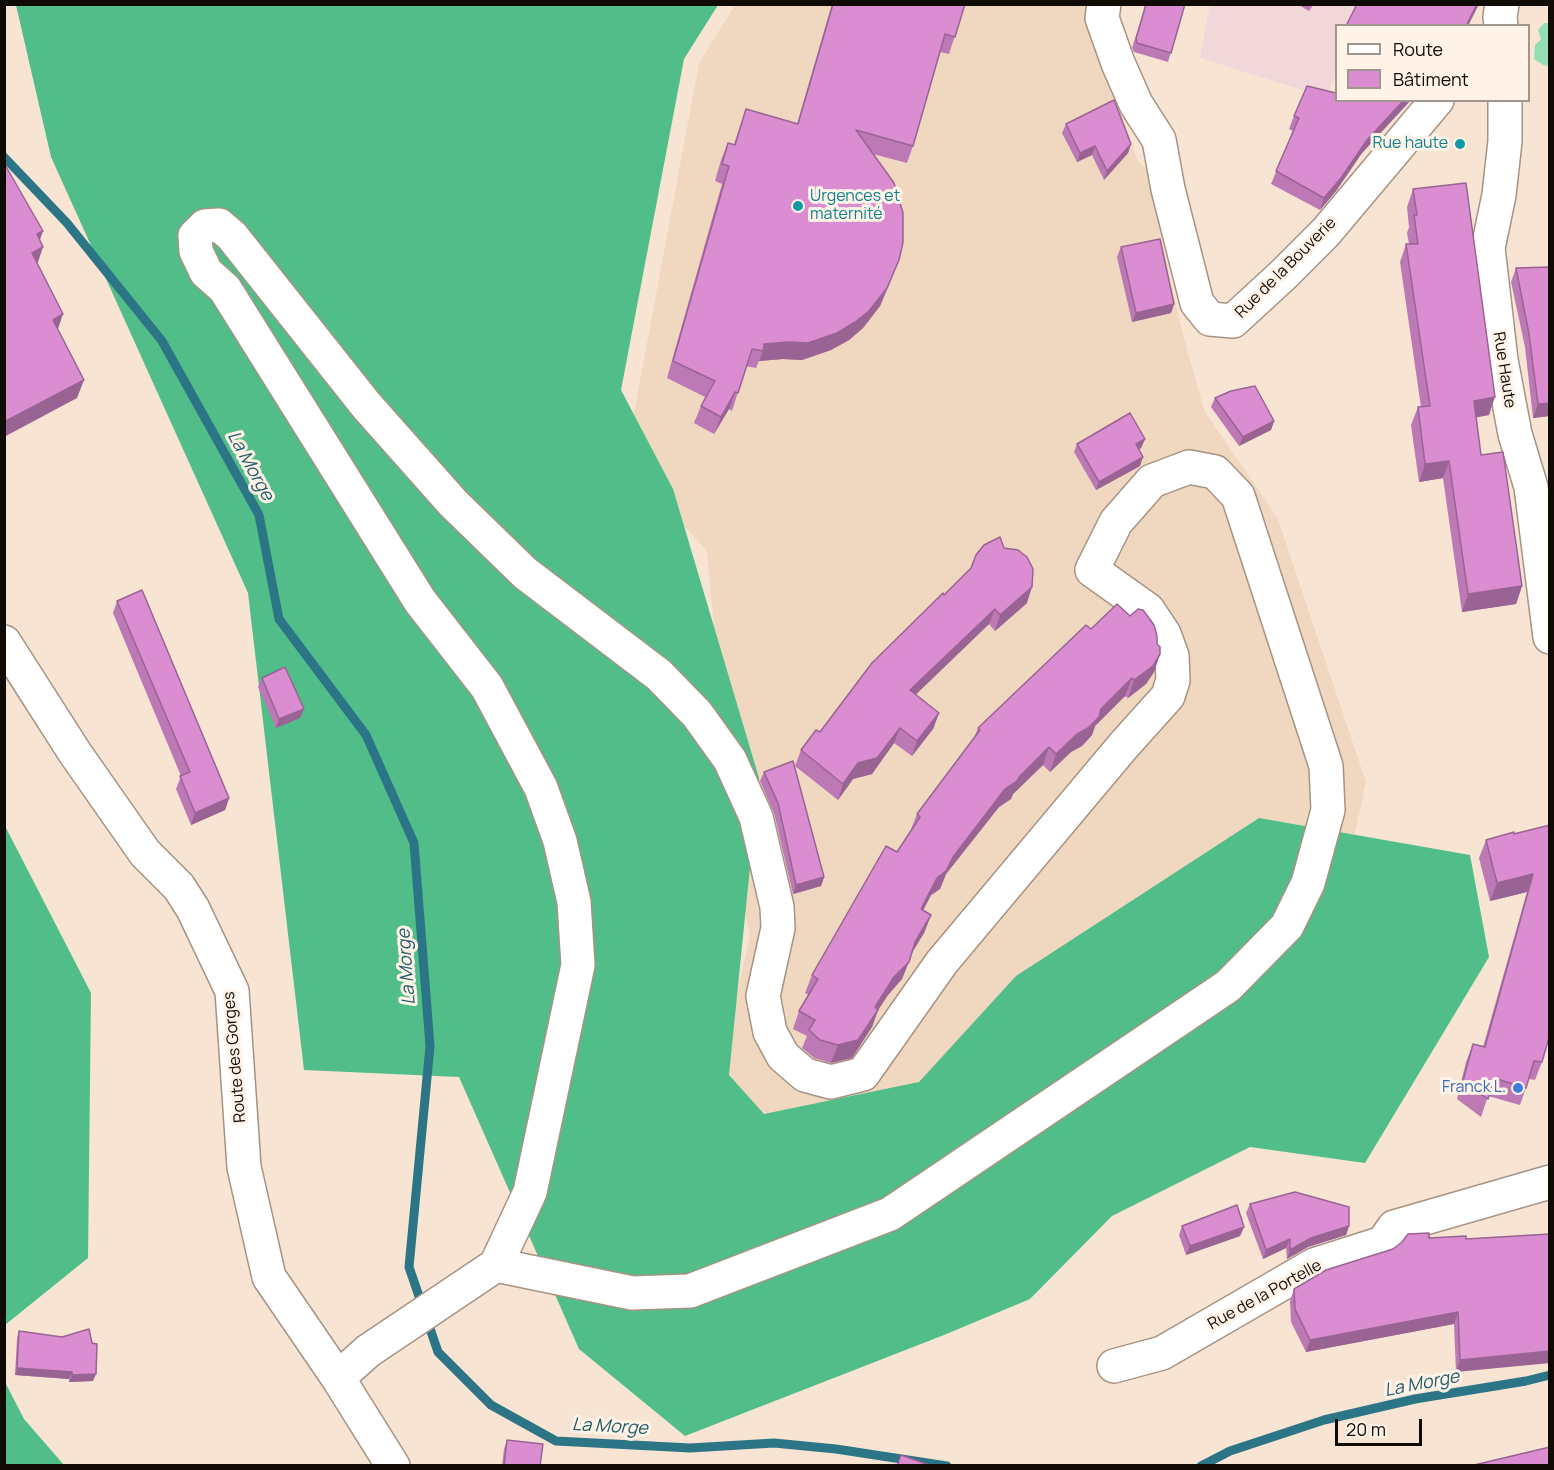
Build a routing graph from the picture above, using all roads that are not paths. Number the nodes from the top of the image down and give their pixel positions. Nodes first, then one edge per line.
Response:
1 (1104, 4) edge
2 (1435, 102) edge
3 (1505, 102) edge
4 (1550, 637) edge
5 (4, 642) edge
6 (1550, 1182) edge
7 (485, 1272) junction
8 (1114, 1366) dead end
9 (338, 1378) junction
10 (393, 1466) edge

1 - 2 street, Rue de la Bouverie
3 - 4 street, Rue Haute
5 - 9 street, Route des Gorges
6 - 8 street, Rue de la Portelle
7 - 7 street
7 - 9 street
9 - 10 street, Route des Gorges

